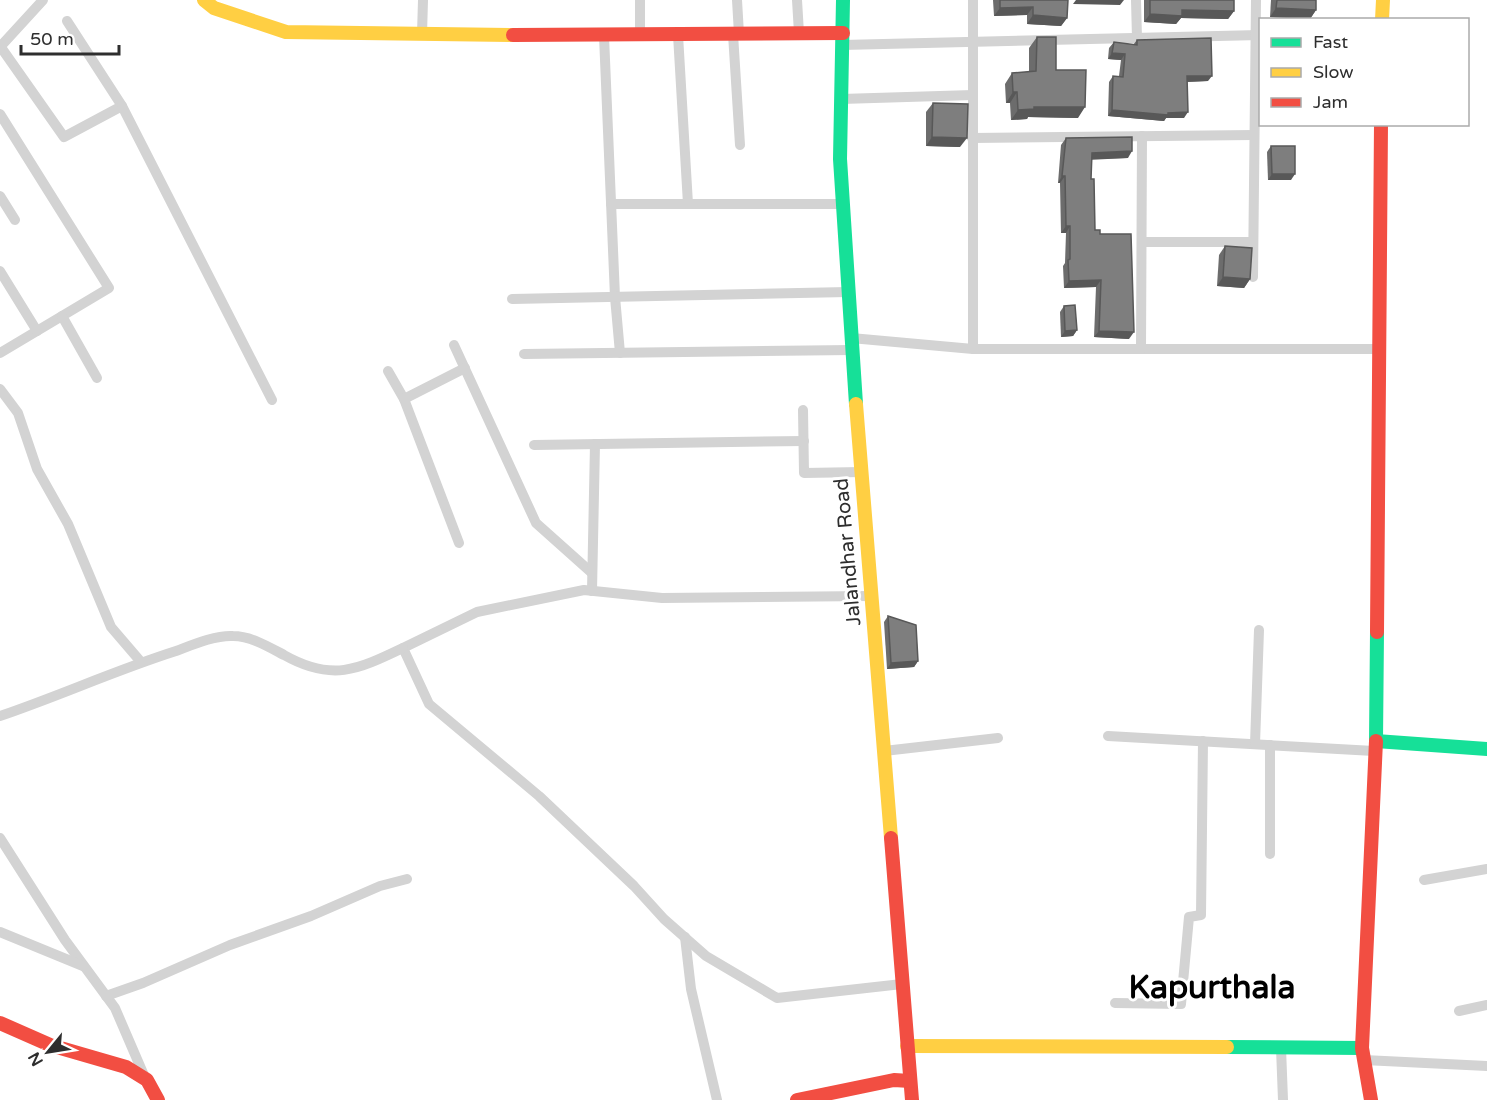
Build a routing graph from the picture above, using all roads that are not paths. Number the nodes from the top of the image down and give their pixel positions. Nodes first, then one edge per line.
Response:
1 (43, 0) edge
2 (204, 0) edge
3 (423, 0) edge
4 (640, 0) edge
5 (737, 0) edge
6 (797, 0) edge
7 (843, 0) edge
8 (973, 0) edge
9 (1136, 0) edge
10 (1256, 0) edge
11 (1383, 0) edge
12 (1382, 18) edge
13 (67, 21) dead end
14 (799, 33) junction
15 (422, 34) junction
16 (736, 34) junction
17 (640, 35) junction
18 (678, 35) junction
19 (1258, 35) edge
20 (604, 36) junction
21 (1137, 38) junction
22 (842, 39) junction
23 (973, 41) junction
24 (0, 46) edge
25 (973, 95) junction
26 (841, 99) junction
27 (122, 106) junction
28 (0, 114) edge
29 (1381, 126) edge
30 (1254, 135) junction
31 (1142, 136) junction
32 (972, 138) junction
33 (740, 145) dead end
34 (0, 196) edge
35 (610, 204) junction
36 (688, 204) junction
37 (842, 204) junction
38 (15, 220) dead end
39 (1253, 242) junction
40 (1142, 243) junction
41 (0, 271) edge
42 (1253, 277) edge
43 (848, 292) junction
44 (615, 297) junction
45 (512, 299) dead end
46 (62, 316) junction
47 (37, 331) junction
48 (851, 344) junction
49 (454, 345) dead end
50 (973, 349) junction
51 (1140, 349) junction
52 (1378, 349) junction
53 (0, 353) edge
54 (620, 353) junction
55 (524, 354) dead end
56 (465, 368) junction
57 (388, 371) dead end
58 (97, 378) dead end
59 (0, 389) edge
60 (404, 399) junction
61 (272, 400) dead end
62 (803, 410) dead end
63 (804, 441) junction
64 (595, 444) junction
65 (534, 445) dead end
66 (862, 472) junction
67 (459, 543) dead end
68 (592, 573) junction
69 (592, 591) junction
70 (871, 596) junction
71 (1259, 630) dead end
72 (403, 648) junction
73 (141, 662) junction
74 (0, 716) edge
75 (1107, 736) dead end
76 (998, 738) dead end
77 (1203, 741) junction
78 (1255, 744) junction
79 (1270, 745) junction
80 (1375, 746) junction
81 (1487, 749) edge
82 (884, 751) junction
83 (0, 838) edge
84 (1270, 854) dead end
85 (1487, 869) edge
86 (407, 879) dead end
87 (1424, 880) dead end
88 (0, 932) edge
89 (685, 937) junction
90 (84, 966) junction
91 (902, 984) junction
92 (106, 996) junction
93 (1115, 1003) dead end
94 (1487, 1005) edge
95 (1459, 1011) dead end
96 (0, 1023) edge
97 (907, 1046) junction
98 (1281, 1048) junction
99 (1363, 1054) junction
100 (1487, 1066) edge
101 (147, 1080) junction
102 (910, 1081) junction
103 (158, 1100) edge
104 (717, 1100) edge
105 (797, 1100) edge
106 (912, 1100) edge
107 (1283, 1100) edge
108 (1371, 1100) edge

1 - 24 street
2 - 15 main road
3 - 15 street
4 - 17 street
5 - 16 street
6 - 14 street
7 - 22 main road, Jalandhar Road
8 - 23 street
9 - 21 street
10 - 19 street
11 - 12 main road
13 - 27 street
14 - 16 main road
14 - 22 main road
15 - 20 main road
16 - 18 main road
16 - 33 street
17 - 18 main road
17 - 20 main road
18 - 36 street
19 - 21 street
19 - 30 street
20 - 35 street
21 - 23 street
22 - 23 street
22 - 26 main road, Jalandhar Road
23 - 25 street
24 - 27 street
25 - 26 street
25 - 32 street
26 - 37 main road, Jalandhar Road
27 - 61 street
28 - 46 street
29 - 52 main road
30 - 31 street
30 - 39 street
31 - 32 street
31 - 40 street
32 - 50 street
34 - 38 street
35 - 36 street
35 - 44 street
36 - 37 street
37 - 43 main road, Jalandhar Road
39 - 40 street
39 - 42 street
40 - 51 street
41 - 47 street
43 - 44 street
43 - 48 main road, Jalandhar Road
44 - 45 street
44 - 54 street
46 - 47 street
46 - 58 street
47 - 53 street
48 - 50 street
48 - 54 street
48 - 66 main road, Jalandhar Road
49 - 56 street
50 - 51 street
51 - 52 street
52 - 80 main road
54 - 55 street
56 - 60 street
56 - 68 street
57 - 60 street
59 - 73 street
60 - 67 street
62 - 63 street
63 - 64 street
63 - 66 street
64 - 65 street
64 - 68 street
66 - 70 main road, Jalandhar Road
68 - 69 street
69 - 70 street
69 - 72 street
70 - 82 main road, Jalandhar Road
71 - 78 street
72 - 73 street
72 - 89 street
73 - 74 street
75 - 77 street
76 - 82 street
77 - 78 street
77 - 93 street
78 - 79 street
79 - 80 street
79 - 84 street
80 - 81 main road
80 - 99 main road
82 - 91 main road, Jalandhar Road
83 - 90 street
85 - 87 street
86 - 92 street
88 - 90 street
89 - 91 street
89 - 104 street
90 - 92 street
91 - 97 main road, Jalandhar Road
92 - 101 street
94 - 95 street
96 - 101 main road
97 - 98 main road
97 - 102 main road, Jalandhar Road
98 - 99 main road
98 - 107 street
99 - 100 street
99 - 108 main road
101 - 103 main road
102 - 105 main road
102 - 106 main road, Jalandhar Road

